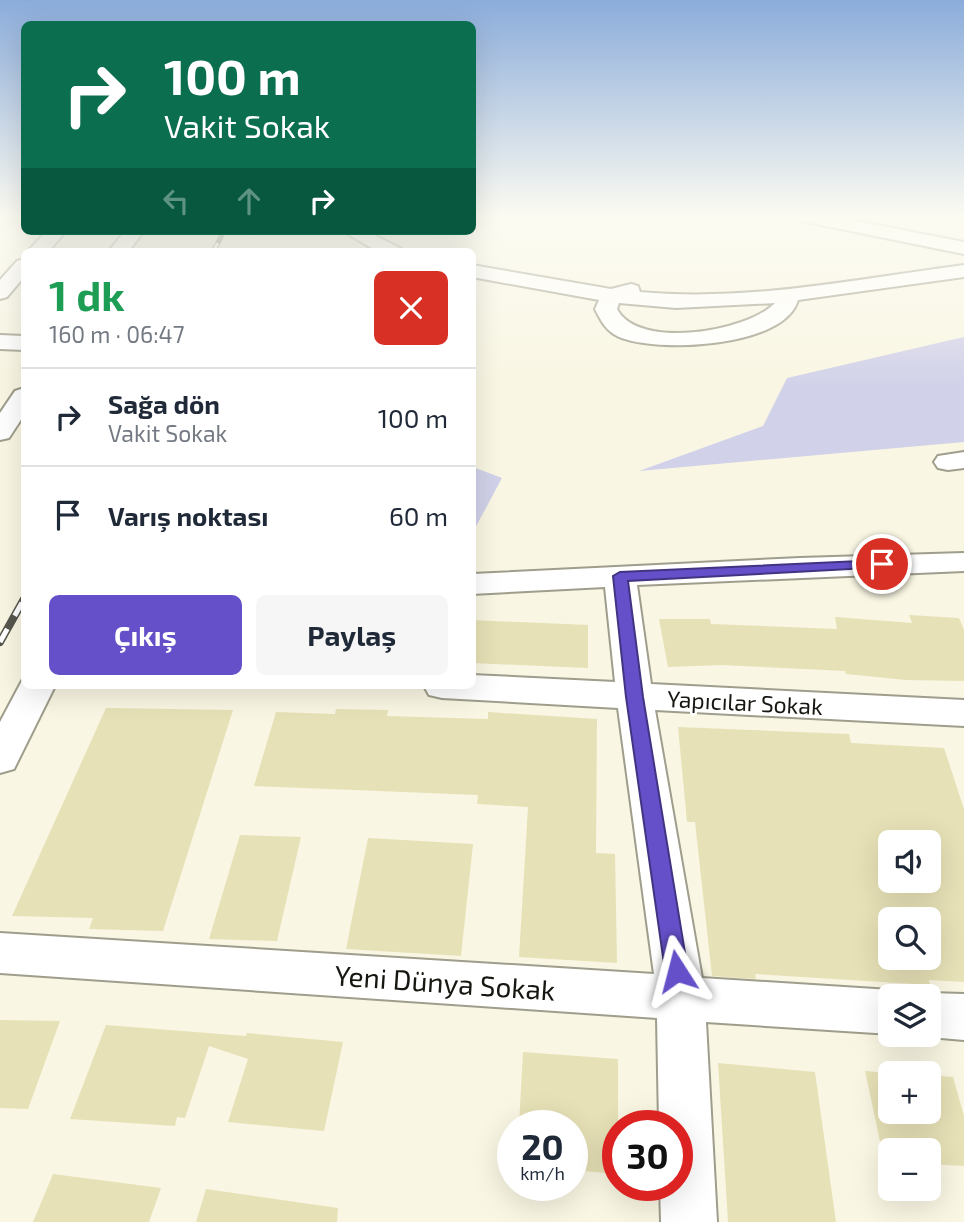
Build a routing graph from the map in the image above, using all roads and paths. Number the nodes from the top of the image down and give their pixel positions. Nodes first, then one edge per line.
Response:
1 (17, 273) edge
2 (483, 273) edge
3 (949, 273) edge
4 (0, 293) edge
5 (612, 296) junction
6 (784, 296) junction
7 (0, 342) edge
8 (21, 343) edge
9 (21, 400) edge
10 (0, 432) edge
11 (964, 562) edge
12 (620, 576) junction
13 (476, 584) edge
14 (476, 688) edge
15 (35, 689) edge
16 (635, 697) junction
17 (964, 713) edge
18 (0, 759) edge
19 (0, 953) edge
20 (681, 998) junction
21 (878, 1011) edge
22 (941, 1015) edge
23 (964, 1017) edge
24 (689, 1222) edge

1 - 4 street
2 - 5 street
3 - 6 street
5 - 6 street
5 - 6 street
7 - 8 street
9 - 10 street
11 - 12 street
12 - 13 street
12 - 16 street
14 - 16 street, Yapıcılar Sokak
15 - 18 street
16 - 17 street, Yapıcılar Sokak
16 - 20 street
19 - 20 street, Yeni Dünya Sokak
20 - 21 street, Yeni Dünya Sokak
20 - 24 street
22 - 23 street

